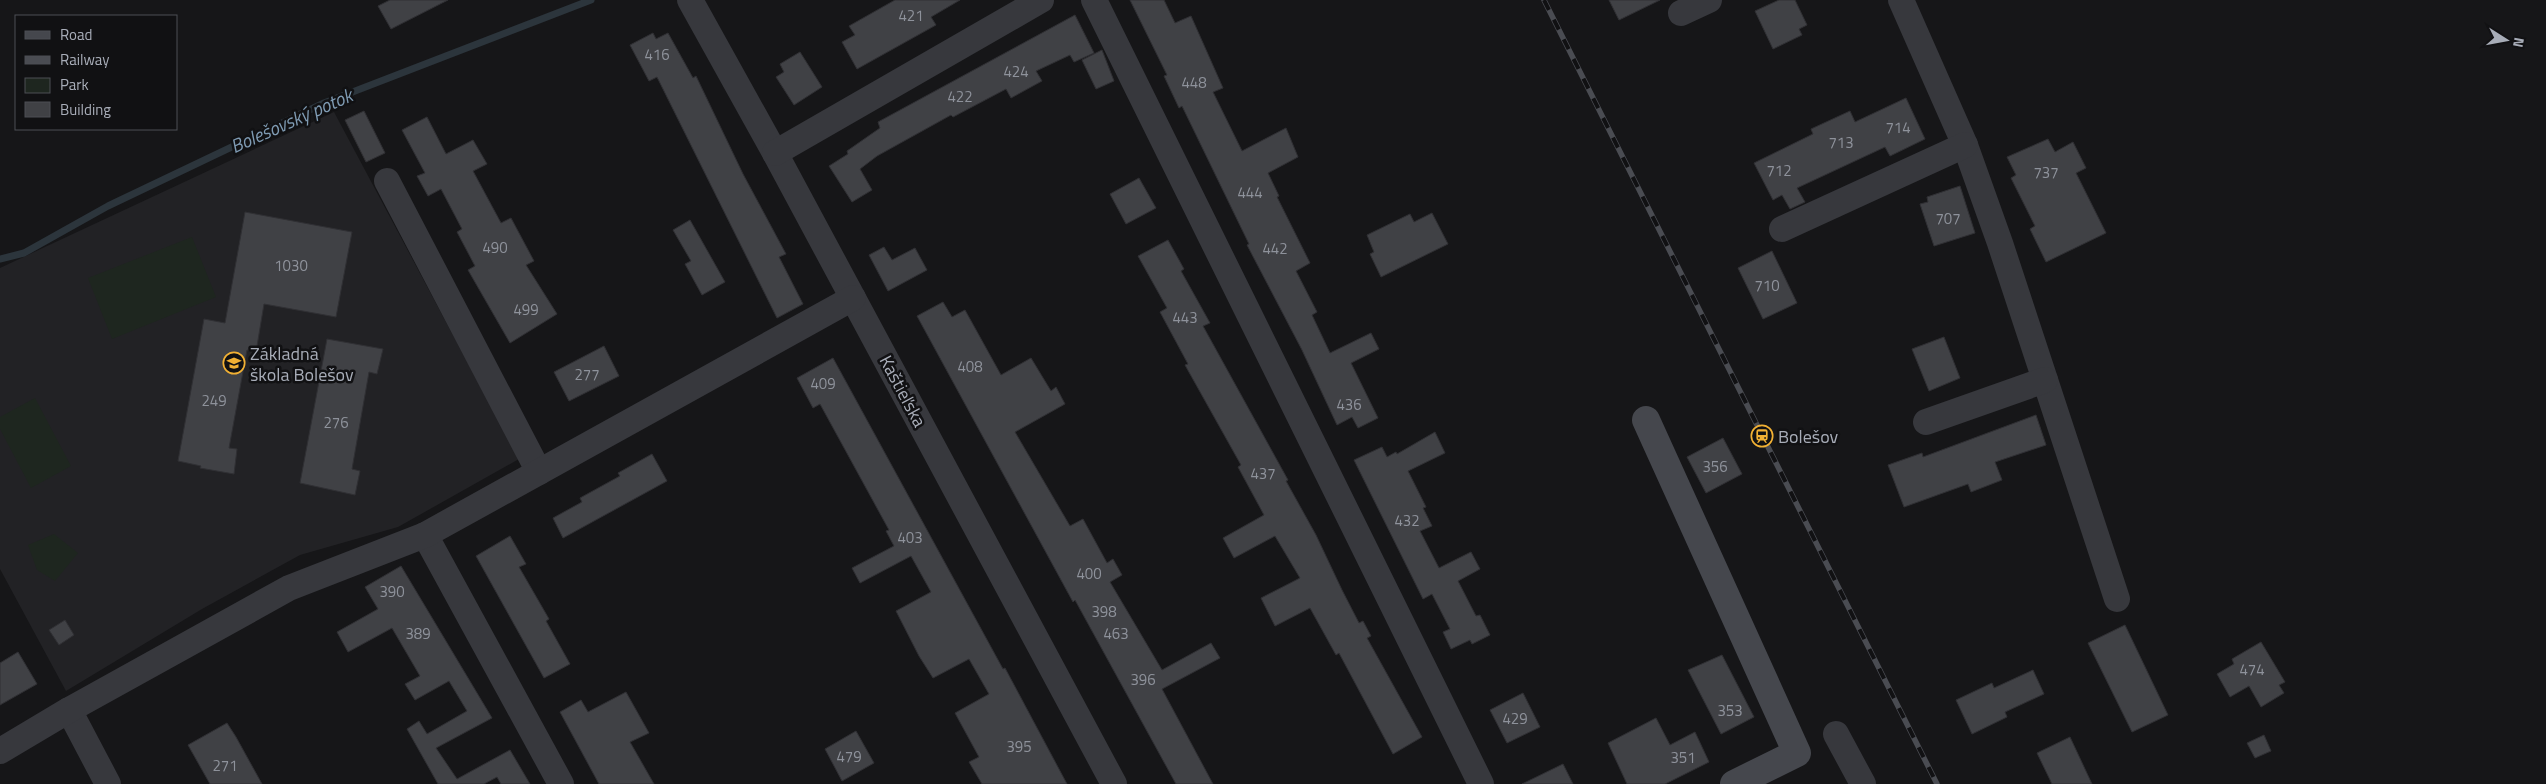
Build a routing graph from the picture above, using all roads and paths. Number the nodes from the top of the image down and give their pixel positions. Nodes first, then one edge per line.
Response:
1 (690, 0) edge
2 (1041, 0) edge
3 (1094, 0) edge
4 (1709, 0) edge
5 (1901, 0) edge
6 (1681, 13) dead end
7 (1965, 145) junction
8 (775, 153) junction
9 (387, 181) dead end
10 (1782, 228) dead end
11 (853, 298) junction
12 (2045, 380) junction
13 (1646, 420) dead end
14 (1926, 422) dead end
15 (539, 472) junction
16 (425, 535) junction
17 (2117, 599) dead end
18 (69, 710) junction
19 (1836, 734) dead end
20 (0, 751) edge
21 (108, 784) edge
22 (561, 784) edge
23 (1114, 784) edge
24 (1481, 784) edge
25 (1734, 784) edge
26 (1863, 784) edge

1 - 8 street, Kaštieľska
2 - 8 street
3 - 24 street
4 - 6 street
5 - 7 street
7 - 10 street
7 - 12 street
8 - 11 street, Kaštieľska
9 - 15 street
11 - 15 street
11 - 23 street, Kaštieľska
12 - 14 street
12 - 17 street
13 - 25 street
15 - 16 street
16 - 18 street
16 - 22 street
18 - 20 street
18 - 21 street
19 - 26 street

